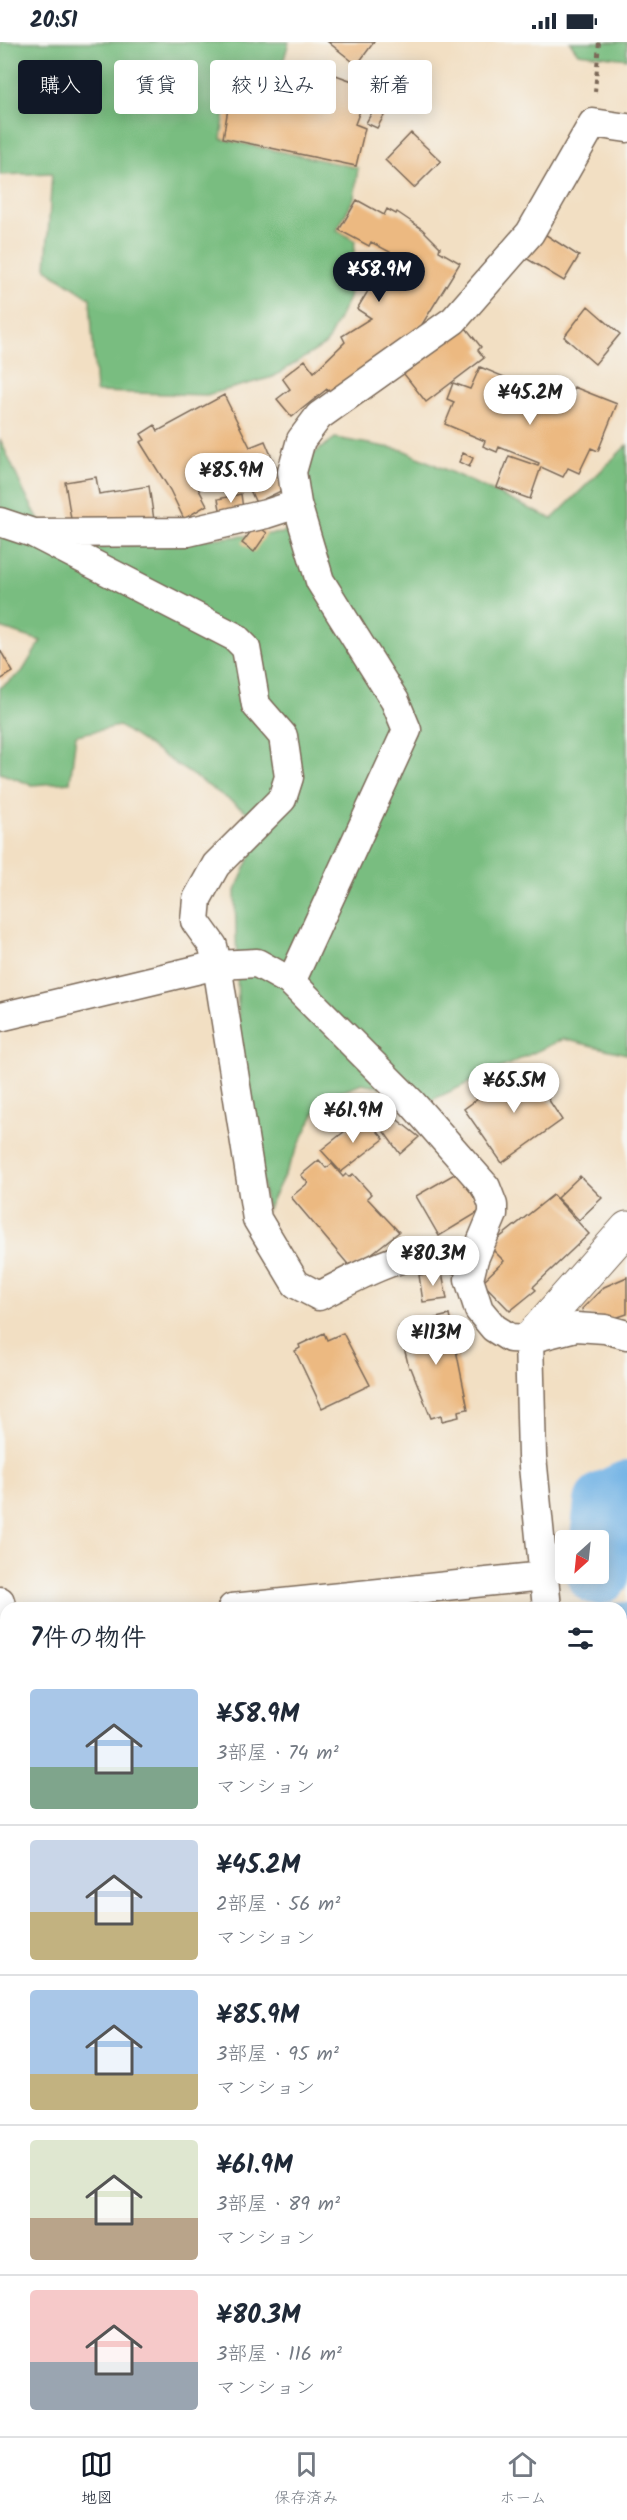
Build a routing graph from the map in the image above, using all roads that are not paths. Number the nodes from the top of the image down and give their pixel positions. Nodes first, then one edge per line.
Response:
1 (627, 128) edge
2 (297, 504) junction
3 (0, 522) edge
4 (33, 534) junction
5 (217, 965) junction
6 (291, 982) junction
7 (0, 1017) edge
8 (627, 1228) edge
9 (472, 1266) junction
10 (627, 1335) edge
11 (529, 1339) junction
12 (544, 1576) junction
13 (290, 1602) edge
14 (546, 1602) edge

1 - 2 street
2 - 4 street
2 - 6 street
3 - 4 street
4 - 5 street
5 - 6 street
5 - 7 street
5 - 9 street
6 - 9 street
8 - 11 street
9 - 11 street
10 - 11 street
11 - 12 street
12 - 13 street
12 - 14 street

